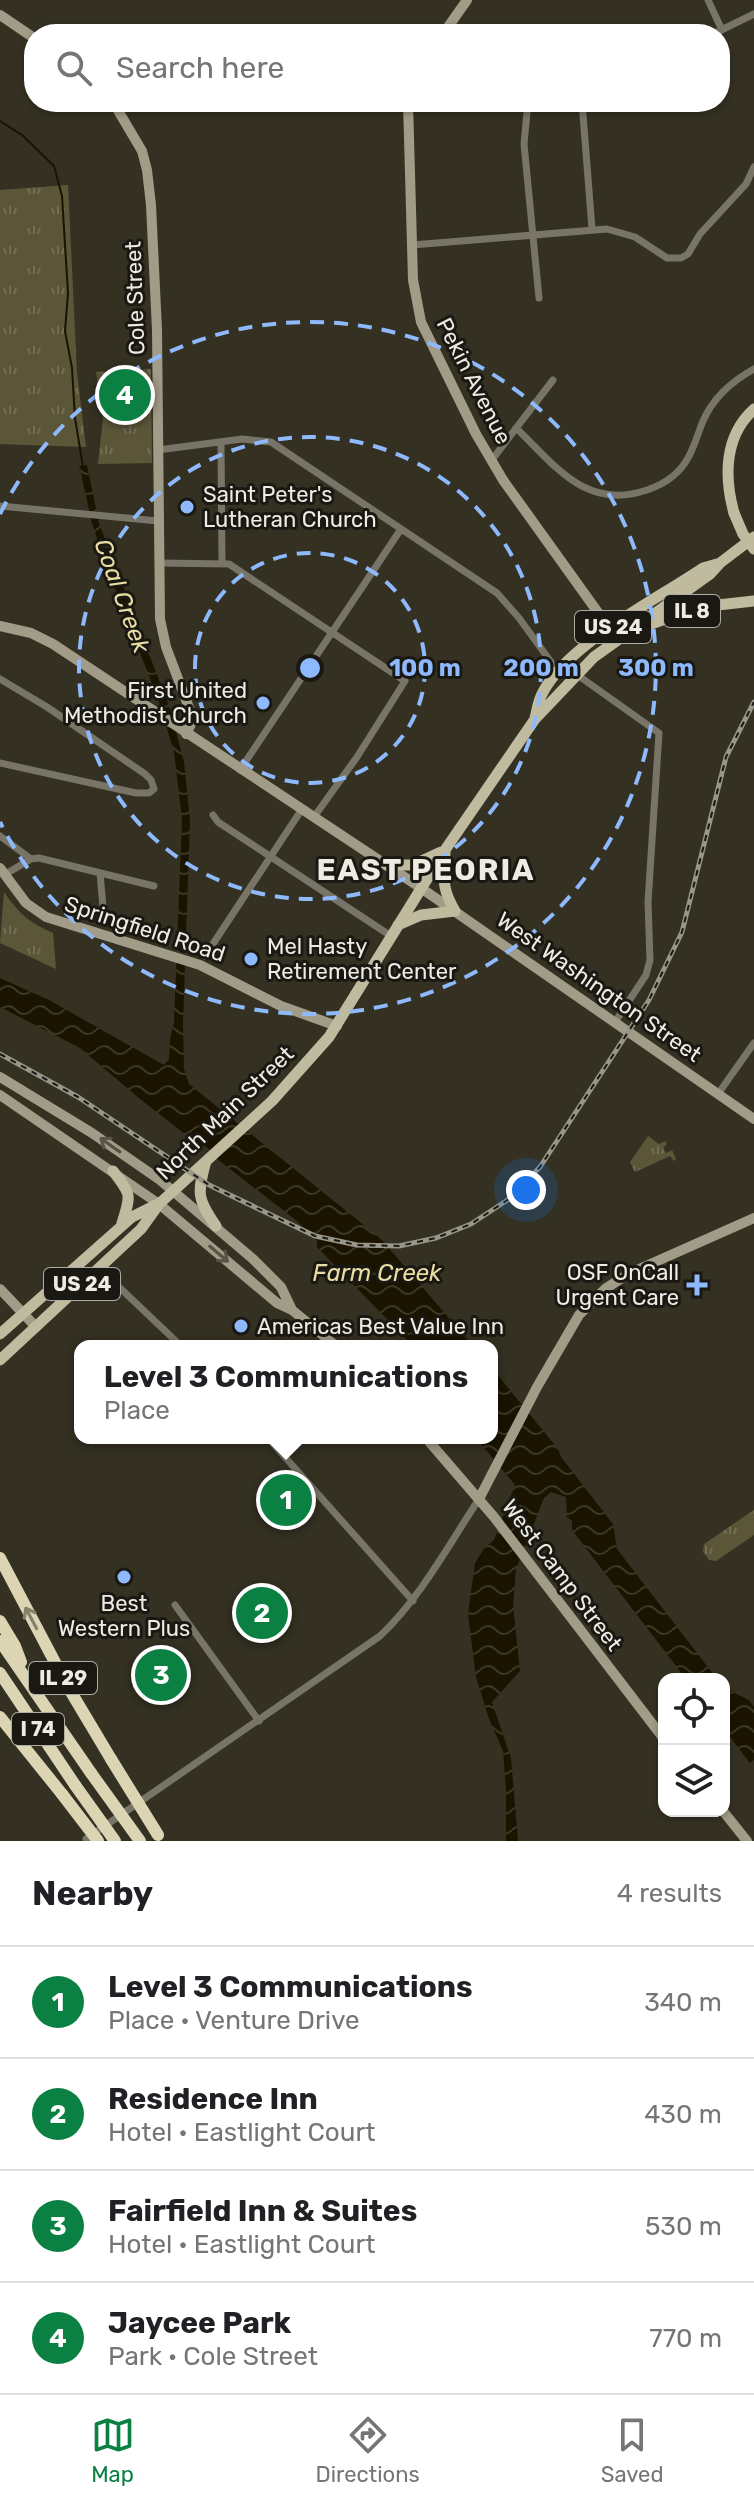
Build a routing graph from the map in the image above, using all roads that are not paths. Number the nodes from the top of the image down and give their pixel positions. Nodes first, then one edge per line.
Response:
1 (467, 0) edge
2 (708, 0) edge
3 (754, 14) edge
4 (0, 15) edge
5 (450, 24) edge
6 (719, 24) edge
7 (730, 26) edge
8 (24, 31) edge
9 (119, 112) edge
10 (408, 112) edge
11 (527, 112) edge
12 (583, 112) edge
13 (754, 167) edge
14 (592, 229) junction
15 (533, 235) junction
16 (412, 245) junction
17 (539, 298) dead end
18 (754, 369) edge
19 (553, 380) dead end
20 (754, 409) edge
21 (754, 419) edge
22 (516, 428) junction
23 (221, 442) junction
24 (158, 450) junction
25 (491, 461) junction
26 (0, 506) edge
27 (737, 512) junction
28 (158, 521) junction
29 (401, 529) junction
30 (754, 538) edge
31 (754, 549) edge
32 (222, 562) junction
33 (159, 563) junction
34 (720, 563) junction
35 (754, 601) edge
36 (0, 626) edge
37 (632, 630) junction
38 (333, 633) junction
39 (613, 634) junction
40 (542, 648) junction
41 (579, 651) junction
42 (576, 674) junction
43 (0, 679) edge
44 (548, 686) junction
45 (535, 719) junction
46 (186, 734) junction
47 (0, 763) edge
48 (240, 770) junction
49 (302, 809) junction
50 (213, 815) dead end
51 (314, 817) junction
52 (0, 836) edge
53 (445, 850) junction
54 (270, 857) junction
55 (31, 859) junction
56 (387, 865) junction
57 (2, 872) edge
58 (100, 873) junction
59 (154, 886) dead end
60 (421, 888) junction
61 (103, 907) dead end
62 (455, 911) junction
63 (395, 931) junction
64 (205, 956) dead end
65 (615, 1022) junction
66 (337, 1026) junction
67 (754, 1043) edge
68 (0, 1077) edge
69 (718, 1094) junction
70 (0, 1095) edge
71 (754, 1119) edge
72 (206, 1161) junction
73 (113, 1171) junction
74 (173, 1191) junction
75 (159, 1204) junction
76 (754, 1218) edge
77 (216, 1226) junction
78 (121, 1227) junction
79 (99, 1268) junction
80 (0, 1289) edge
81 (292, 1310) junction
82 (24, 1313) junction
83 (36, 1327) junction
84 (0, 1334) edge
85 (175, 1340) edge
86 (329, 1340) edge
87 (0, 1360) edge
88 (275, 1444) edge
89 (431, 1444) edge
90 (479, 1499) junction
91 (0, 1558) edge
92 (413, 1601) junction
93 (175, 1605) dead end
94 (0, 1621) edge
95 (0, 1641) edge
96 (0, 1673) edge
97 (24, 1673) junction
98 (0, 1683) edge
99 (0, 1717) edge
100 (259, 1721) junction
101 (658, 1731) edge
102 (57, 1756) junction
103 (728, 1817) edge
104 (160, 1838) edge
105 (92, 1840) edge
106 (115, 1841) edge
107 (140, 1841) edge
108 (747, 1841) edge

1 - 5 street
2 - 6 street
3 - 7 street
4 - 8 street
9 - 24 street, Cole Street
10 - 16 street, Pekin Avenue
11 - 15 street
12 - 14 street
13 - 14 street
14 - 15 street
15 - 16 street
15 - 17 street
16 - 25 street, Pekin Avenue
18 - 22 street
19 - 22 street
20 - 27 main road
21 - 27 main road
22 - 25 street
23 - 24 street
23 - 29 street
23 - 32 street
24 - 28 street, Cole Street
25 - 39 street, Pekin Avenue
26 - 28 street
27 - 30 main road
27 - 31 main road, bridge
28 - 33 street, Cole Street
29 - 38 street
29 - 40 street
30 - 34 main road, US 24
32 - 33 street
32 - 38 street
33 - 46 street, Cole Street
34 - 37 main road
34 - 39 main road, US 24
35 - 37 main road, IL 8
36 - 46 street, West Washington Street
37 - 39 main road, US 24
38 - 48 street
38 - 51 street
39 - 41 main road, US 24
39 - 42 main road, US 24
40 - 41 street
40 - 44 street
41 - 44 main road, US 24
42 - 45 main road, US 24
42 - 65 street
43 - 47 street
44 - 45 main road, US 24
45 - 53 main road, US 24
46 - 48 street, West Washington Street
48 - 49 street, West Washington Street
49 - 51 street, West Washington Street
49 - 54 street
50 - 54 street
51 - 56 street, West Washington Street
52 - 55 street
53 - 56 main road
53 - 60 main road, US 24
53 - 62 main road
54 - 63 street
54 - 64 street
55 - 57 street
55 - 58 street
56 - 60 street, West Washington Street
57 - 66 street, Springfield Road
58 - 59 street
58 - 61 street
60 - 62 street, West Washington Street
60 - 63 main road, North Main Street / US 24
62 - 63 main road
62 - 65 street, West Washington Street
63 - 66 main road, North Main Street / US 24
65 - 69 street, West Washington Street
66 - 72 main road, North Main Street / US 24
67 - 69 street
74 -> 68 street
69 - 71 street, West Washington Street
70 - 73 street
72 - 74 main road, North Main Street / US 24
72 - 77 main road
73 - 75 street
73 - 78 main road
74 - 75 main road, North Main Street / US 24
74 - 77 street
75 - 78 main road, North Main Street / US 24
75 - 79 main road, North Main Street / US 24
75 -> 81 street
76 - 90 street
77 - 81 street
78 - 82 main road, North Main Street / US 24
79 - 83 main road, North Main Street / US 24
79 - 85 street
80 - 82 street
81 - 86 street
82 - 83 street
82 - 84 main road, North Main Street / US 24
83 - 87 main road, North Main Street / US 24
88 - 92 street
89 - 90 street, West Camp Street
90 - 92 street
90 - 101 street, West Camp Street
104 -> 91 highway, IL 29, bridge
92 - 100 street
93 - 100 street
94 - 97 highway
95 - 97 highway, I 74
96 - 102 highway, I 74
97 - 107 highway, I 74, bridge
98 - 102 highway
99 - 105 highway, bridge
100 - 105 street
102 - 106 highway, I 74, bridge
103 - 108 street

